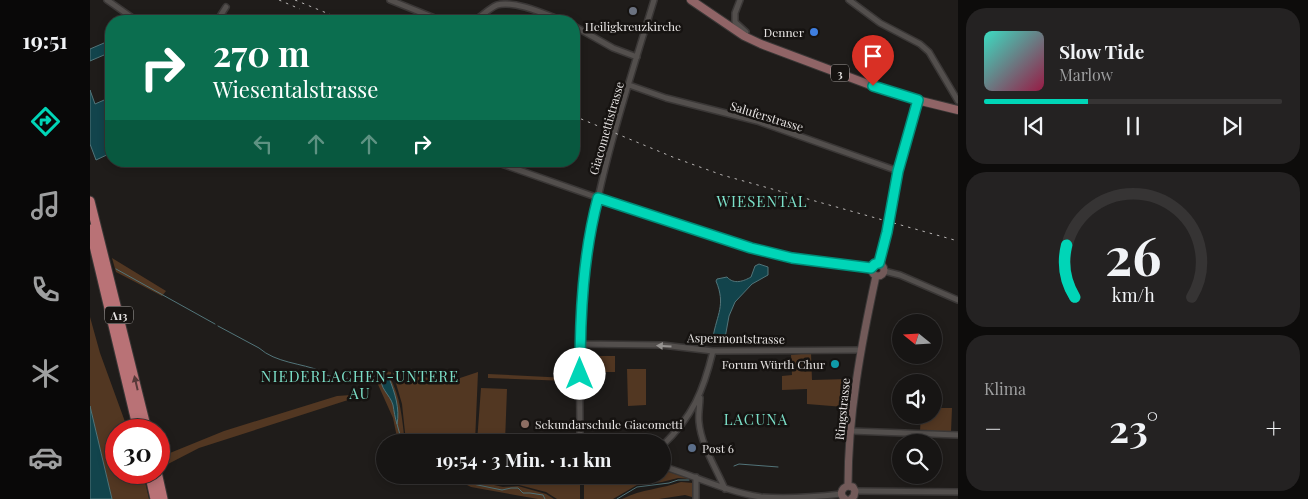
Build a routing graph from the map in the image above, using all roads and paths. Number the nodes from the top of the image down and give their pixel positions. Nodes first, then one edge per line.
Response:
1 (107, 0) edge
2 (390, 0) edge
3 (654, 0) edge
4 (690, 0) edge
5 (740, 0) edge
6 (849, 0) edge
7 (226, 7) dead end
8 (128, 15) edge
9 (221, 15) edge
10 (427, 15) edge
11 (482, 15) edge
12 (549, 15) edge
13 (580, 29) edge
14 (744, 36) junction
15 (637, 57) junction
16 (629, 85) junction
17 (957, 97) edge
18 (918, 100) junction
19 (958, 110) edge
20 (510, 167) edge
21 (898, 171) junction
22 (598, 198) junction
23 (90, 201) edge
24 (90, 229) edge
25 (879, 263) junction
26 (871, 268) junction
27 (884, 271) junction
28 (876, 276) junction
29 (958, 300) edge
30 (580, 344) junction
31 (713, 350) junction
32 (861, 350) junction
33 (700, 395) junction
34 (688, 418) junction
35 (135, 419) edge
36 (144, 419) edge
37 (699, 422) junction
38 (851, 431) junction
39 (580, 434) edge
40 (958, 435) edge
41 (671, 436) edge
42 (671, 469) edge
43 (696, 477) junction
44 (152, 484) edge
45 (160, 484) edge
46 (848, 486) junction
47 (725, 489) junction
48 (855, 491) junction
49 (958, 492) edge
50 (843, 497) edge
51 (155, 499) edge
52 (163, 499) edge
53 (696, 499) edge
54 (851, 499) edge

1 - 8 street
2 - 10 street
3 - 15 street, Giacomettistrasse
4 - 14 main road, 3
5 - 14 street
6 - 17 street
7 - 9 street
11 - 12 street
13 - 15 street
14 - 18 main road, 3
15 - 16 street, Giacomettistrasse
16 - 21 street, Saluferstrasse
16 - 22 street, Giacomettistrasse
18 - 19 main road, 3
18 - 21 main road
20 - 22 street
21 - 25 main road
22 - 26 street
22 - 30 street, Giacomettistrasse
36 -> 23 highway, A13
24 - 35 highway, A13
25 - 26 main road
25 - 27 main road
26 - 28 main road
27 - 28 main road
27 - 29 street
28 - 32 main road, Ringstrasse
31 -> 30 street, Aspermontstrasse
30 - 39 street, Giacomettistrasse
31 - 32 street, Aspermontstrasse
31 - 33 street
32 - 38 main road, Ringstrasse
33 - 34 street
33 - 37 street
34 - 37 street
34 - 41 street
37 - 47 street
38 - 40 street
38 - 46 main road, Ringstrasse
42 - 43 street
43 - 47 street
43 - 53 street
44 - 51 highway
45 - 52 highway
46 - 48 main road
46 - 50 main road
47 - 50 street
48 - 49 street
48 - 54 main road

